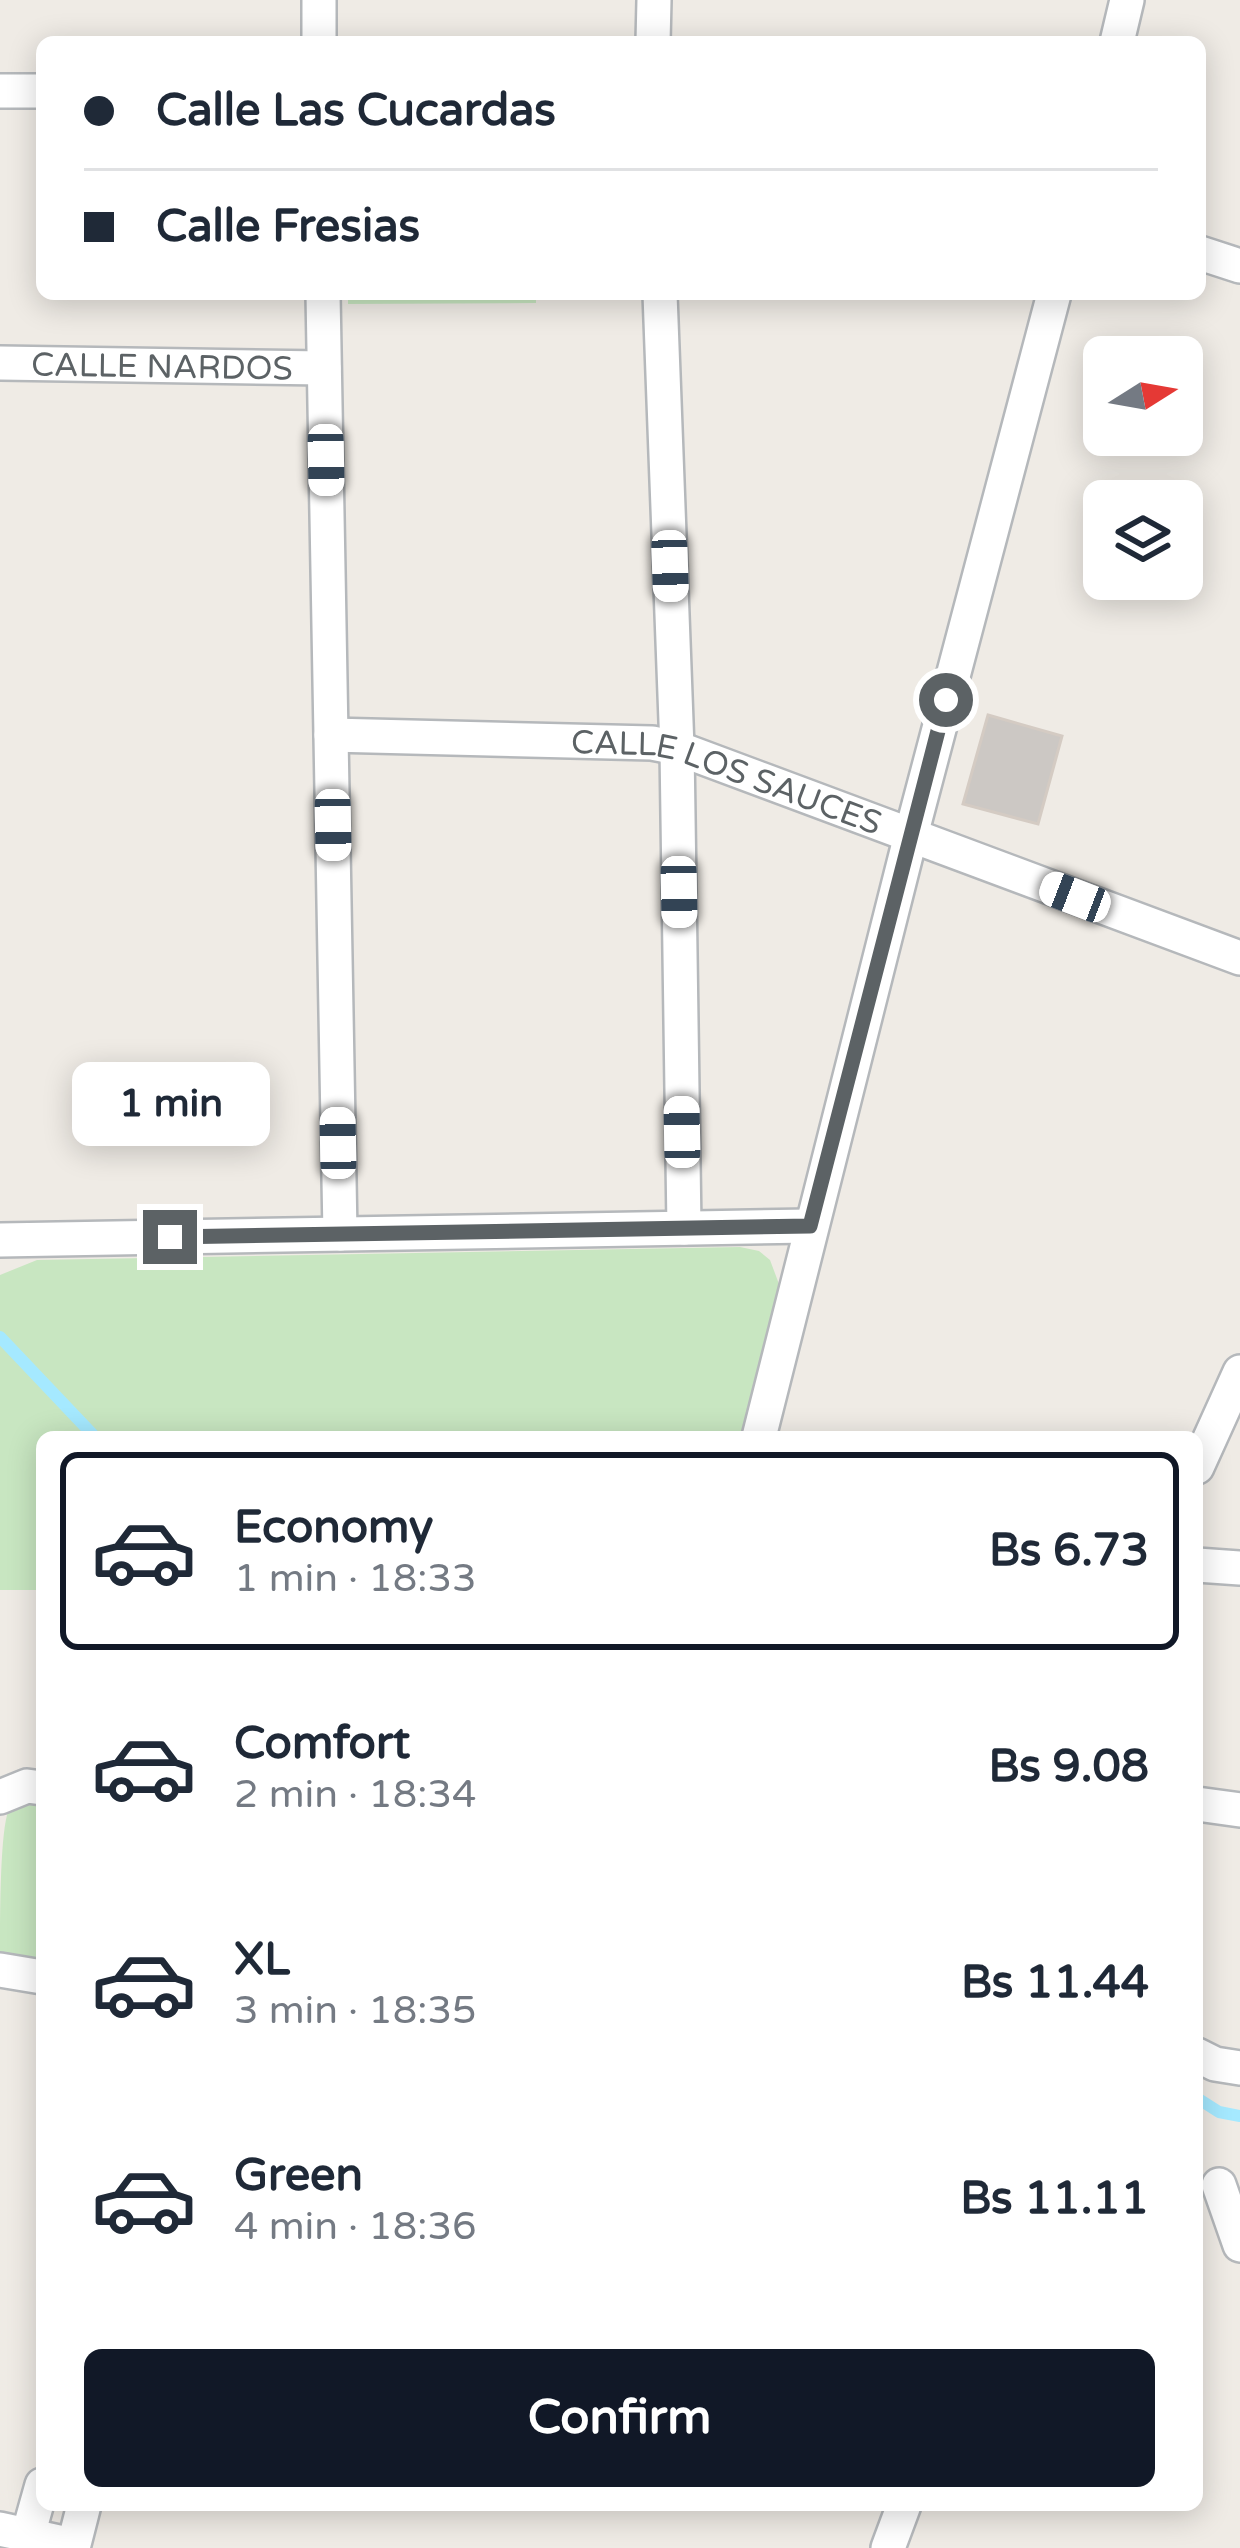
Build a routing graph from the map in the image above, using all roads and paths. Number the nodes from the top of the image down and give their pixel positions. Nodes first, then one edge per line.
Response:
1 (319, 0) edge
2 (654, 0) edge
3 (1127, 0) edge
4 (319, 36) edge
5 (653, 36) edge
6 (1118, 36) edge
7 (0, 91) edge
8 (36, 91) edge
9 (1206, 255) edge
10 (1240, 266) edge
11 (323, 300) edge
12 (660, 300) edge
13 (1052, 300) edge
14 (0, 363) edge
15 (325, 368) junction
16 (331, 735) junction
17 (677, 748) junction
18 (911, 835) junction
19 (1240, 958) edge
20 (810, 1226) junction
21 (684, 1228) junction
22 (340, 1234) junction
23 (0, 1240) edge
24 (1240, 1372) edge
25 (760, 1431) edge
26 (1203, 1454) edge
27 (1203, 1565) edge
28 (1240, 1568) edge
29 (36, 1787) edge
30 (0, 1797) edge
31 (1203, 1805) edge
32 (1240, 1810) edge
33 (0, 1970) edge
34 (36, 1976) edge
35 (1203, 2058) edge
36 (1240, 2068) edge
37 (1219, 2187) edge
38 (1240, 2245) edge
39 (36, 2495) edge
40 (82, 2511) edge
41 (902, 2511) edge
42 (14, 2532) edge
43 (73, 2546) edge
44 (888, 2548) edge

1 - 4 street
2 - 5 street
3 - 6 street
7 - 8 street
9 - 10 street
11 - 15 street
12 - 17 street
13 - 18 street
14 - 15 street, CALLE NARDOS
15 - 16 street
16 - 17 street, CALLE LOS SAUCES
16 - 22 street
17 - 18 street, CALLE LOS SAUCES
17 - 21 street
18 - 19 street, CALLE LOS SAUCES
18 - 20 street
20 - 21 street
20 - 25 street
21 - 22 street
22 - 23 street
24 - 26 street
27 - 28 street
29 - 30 street
31 - 32 street
33 - 34 street
35 - 36 street
37 - 38 street
39 - 42 street
40 - 43 street
41 - 44 street
42 - 43 street

